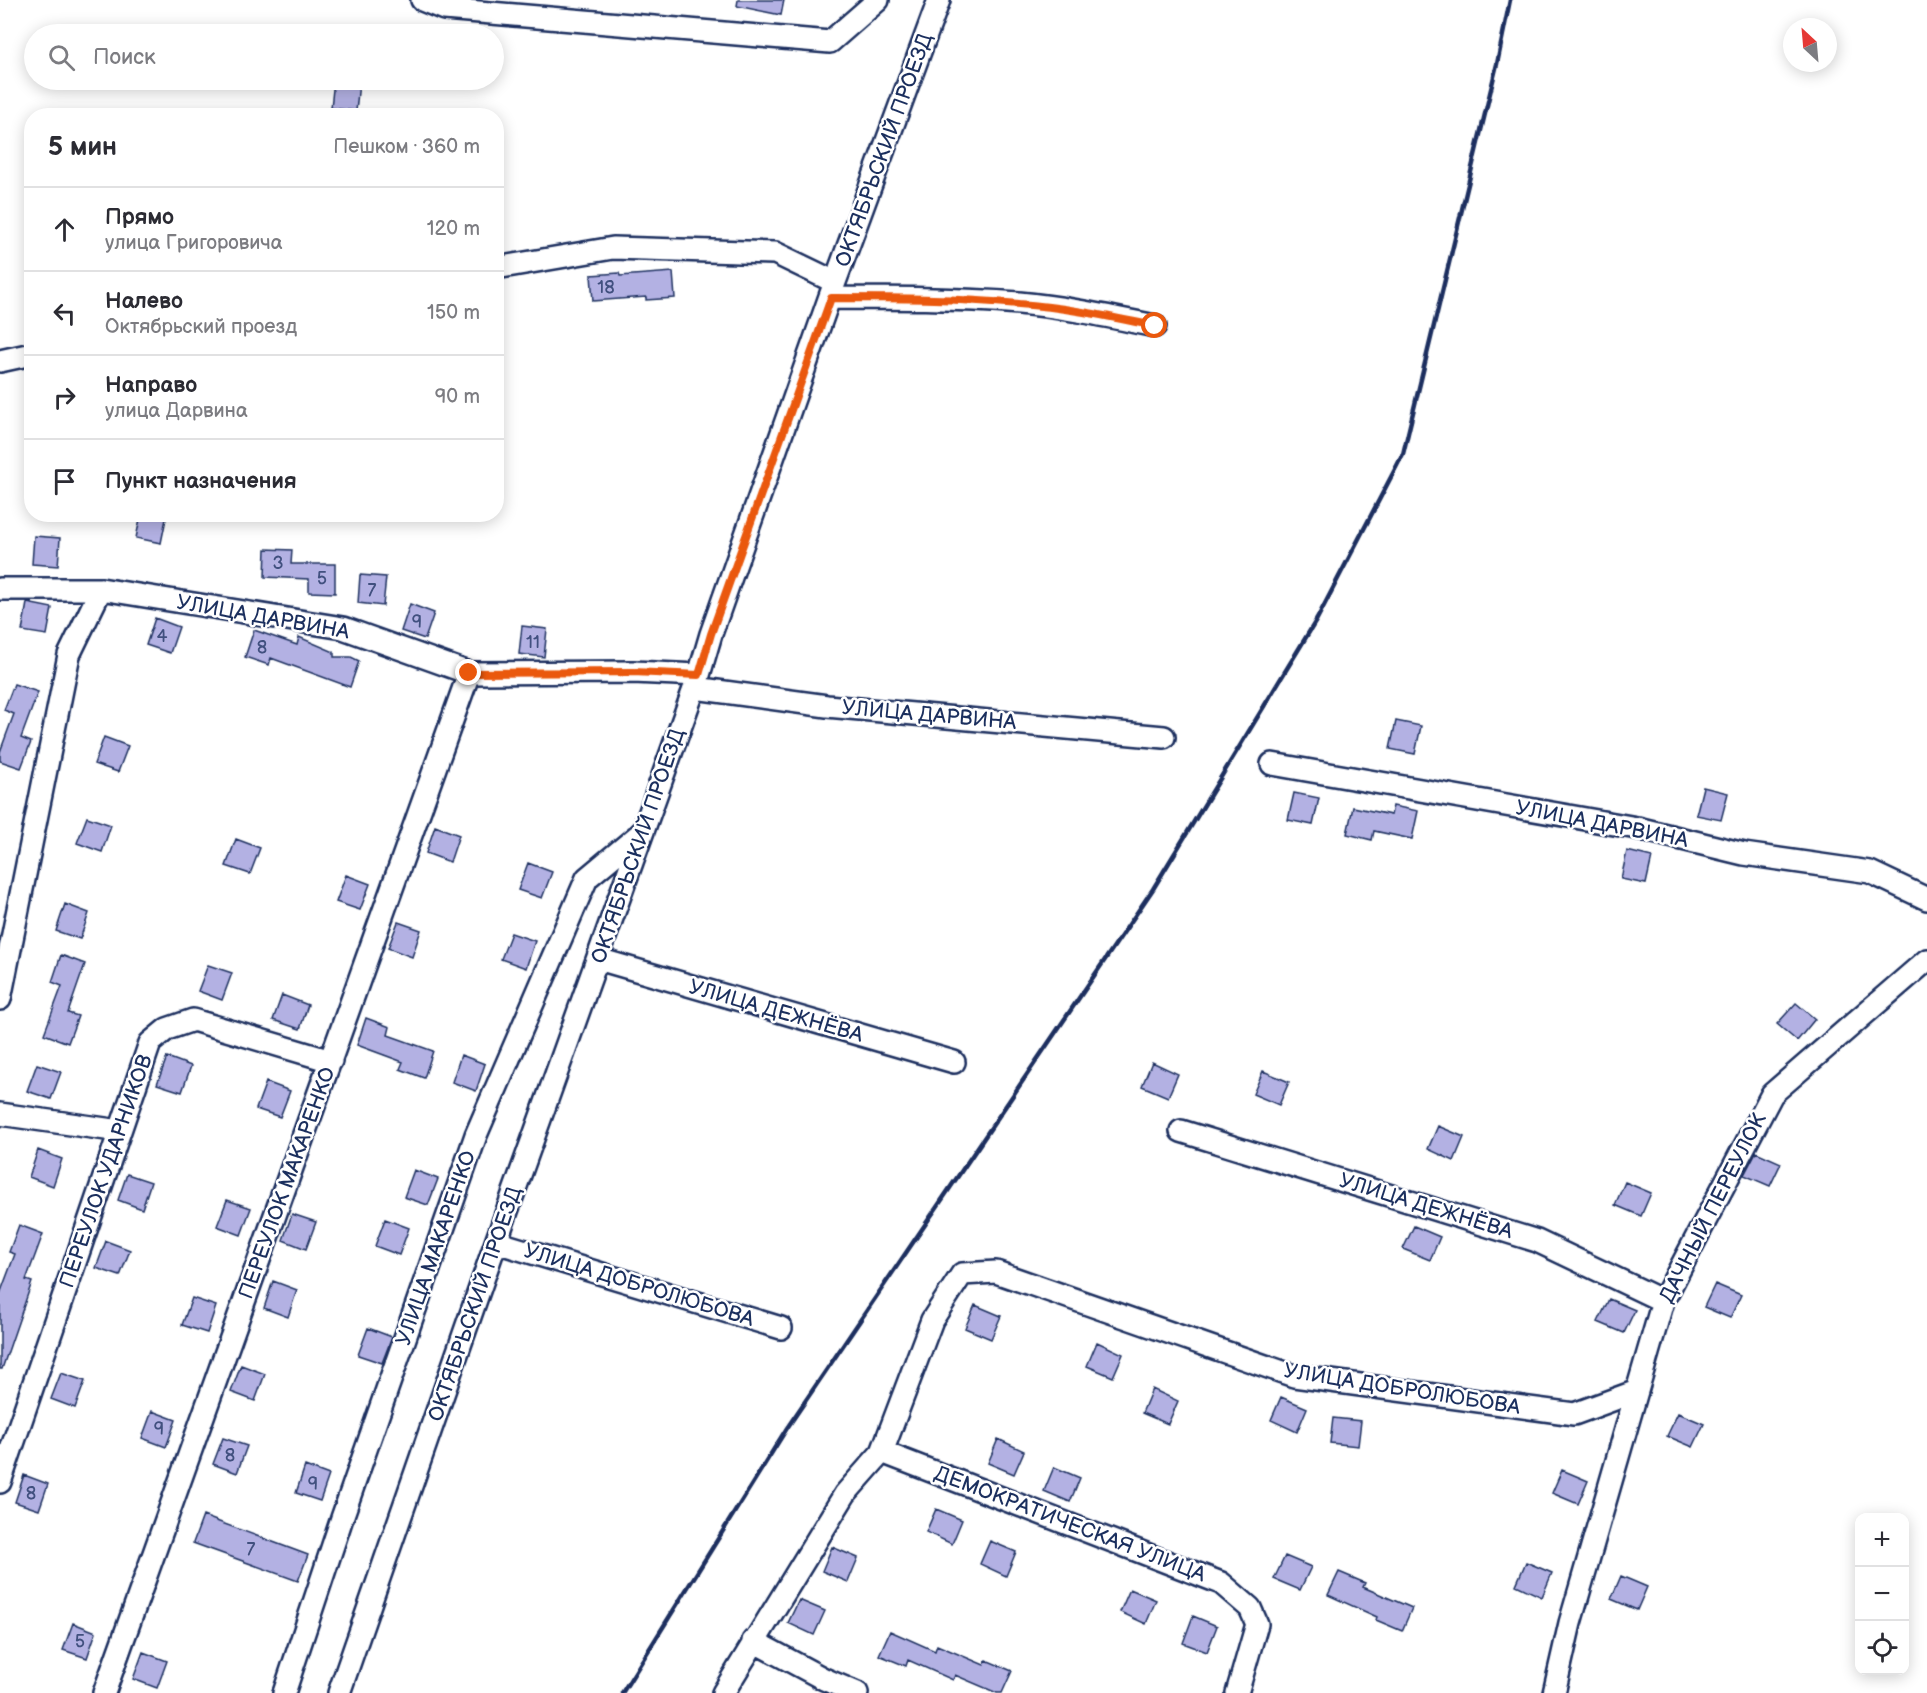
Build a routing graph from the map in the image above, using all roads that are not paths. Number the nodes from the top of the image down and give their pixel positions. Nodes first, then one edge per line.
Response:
1 (422, 0) edge
2 (878, 0) edge
3 (939, 0) edge
4 (504, 267) edge
5 (833, 290) junction
6 (1155, 326) dead end
7 (24, 356) edge
8 (0, 361) edge
9 (0, 589) edge
10 (101, 589) junction
11 (469, 673) junction
12 (697, 681) junction
13 (1164, 737) dead end
14 (1272, 764) dead end
15 (641, 833) junction
16 (1927, 899) edge
17 (598, 959) junction
18 (1927, 960) edge
19 (0, 999) edge
20 (331, 1061) junction
21 (954, 1062) dead end
22 (0, 1114) edge
23 (120, 1131) junction
24 (1181, 1131) dead end
25 (496, 1242) junction
26 (1663, 1301) junction
27 (781, 1328) dead end
28 (1637, 1391) junction
29 (882, 1452) junction
30 (0, 1482) edge
31 (753, 1641) junction
32 (104, 1693) edge
33 (284, 1693) edge
34 (339, 1693) edge
35 (723, 1693) edge
36 (857, 1693) edge
37 (1237, 1693) edge
38 (1554, 1693) edge

1 - 2 street
3 - 5 street, ОКТЯБРЬСКИЙ ПРОЕЗД
4 - 5 street
5 - 6 street
5 - 12 street, ОКТЯБРЬСКИЙ ПРОЕЗД
7 - 8 street
9 - 10 street, УЛИЦА ДАРВИНА
10 - 11 street, УЛИЦА ДАРВИНА
10 - 19 street
11 - 12 street, УЛИЦА ДАРВИНА
11 - 20 street, ПЕРЕУЛОК МАКАРЕНКО
12 - 13 street, УЛИЦА ДАРВИНА
12 - 15 street, ОКТЯБРЬСКИЙ ПРОЕЗД
14 - 16 street, УЛИЦА ДАРВИНА
15 - 17 street, ОКТЯБРЬСКИЙ ПРОЕЗД
15 - 33 street, УЛИЦА МАКАРЕНКО
17 - 21 street, УЛИЦА ДЕЖНЁВА
17 - 25 street, ОКТЯБРЬСКИЙ ПРОЕЗД
18 - 26 street, ДАЧНЫЙ ПЕРЕУЛОК
20 - 23 street, ПЕРЕУЛОК УДАРНИКОВ
20 - 32 street, ПЕРЕУЛОК МАКАРЕНКО
22 - 23 street
23 - 30 street, ПЕРЕУЛОК УДАРНИКОВ
24 - 26 street, УЛИЦА ДЕЖНЁВА
25 - 27 street, УЛИЦА ДОБРОЛЮБОВА
25 - 34 street, ОКТЯБРЬСКИЙ ПРОЕЗД
26 - 28 street, ДАЧНЫЙ ПЕРЕУЛОК
28 - 29 street, УЛИЦА ДОБРОЛЮБОВА
28 - 38 street, ДАЧНЫЙ ПЕРЕУЛОК
29 - 31 street
29 - 37 street, ДЕМОКРАТИЧЕСКАЯ УЛИЦА
31 - 35 street
31 - 36 street

